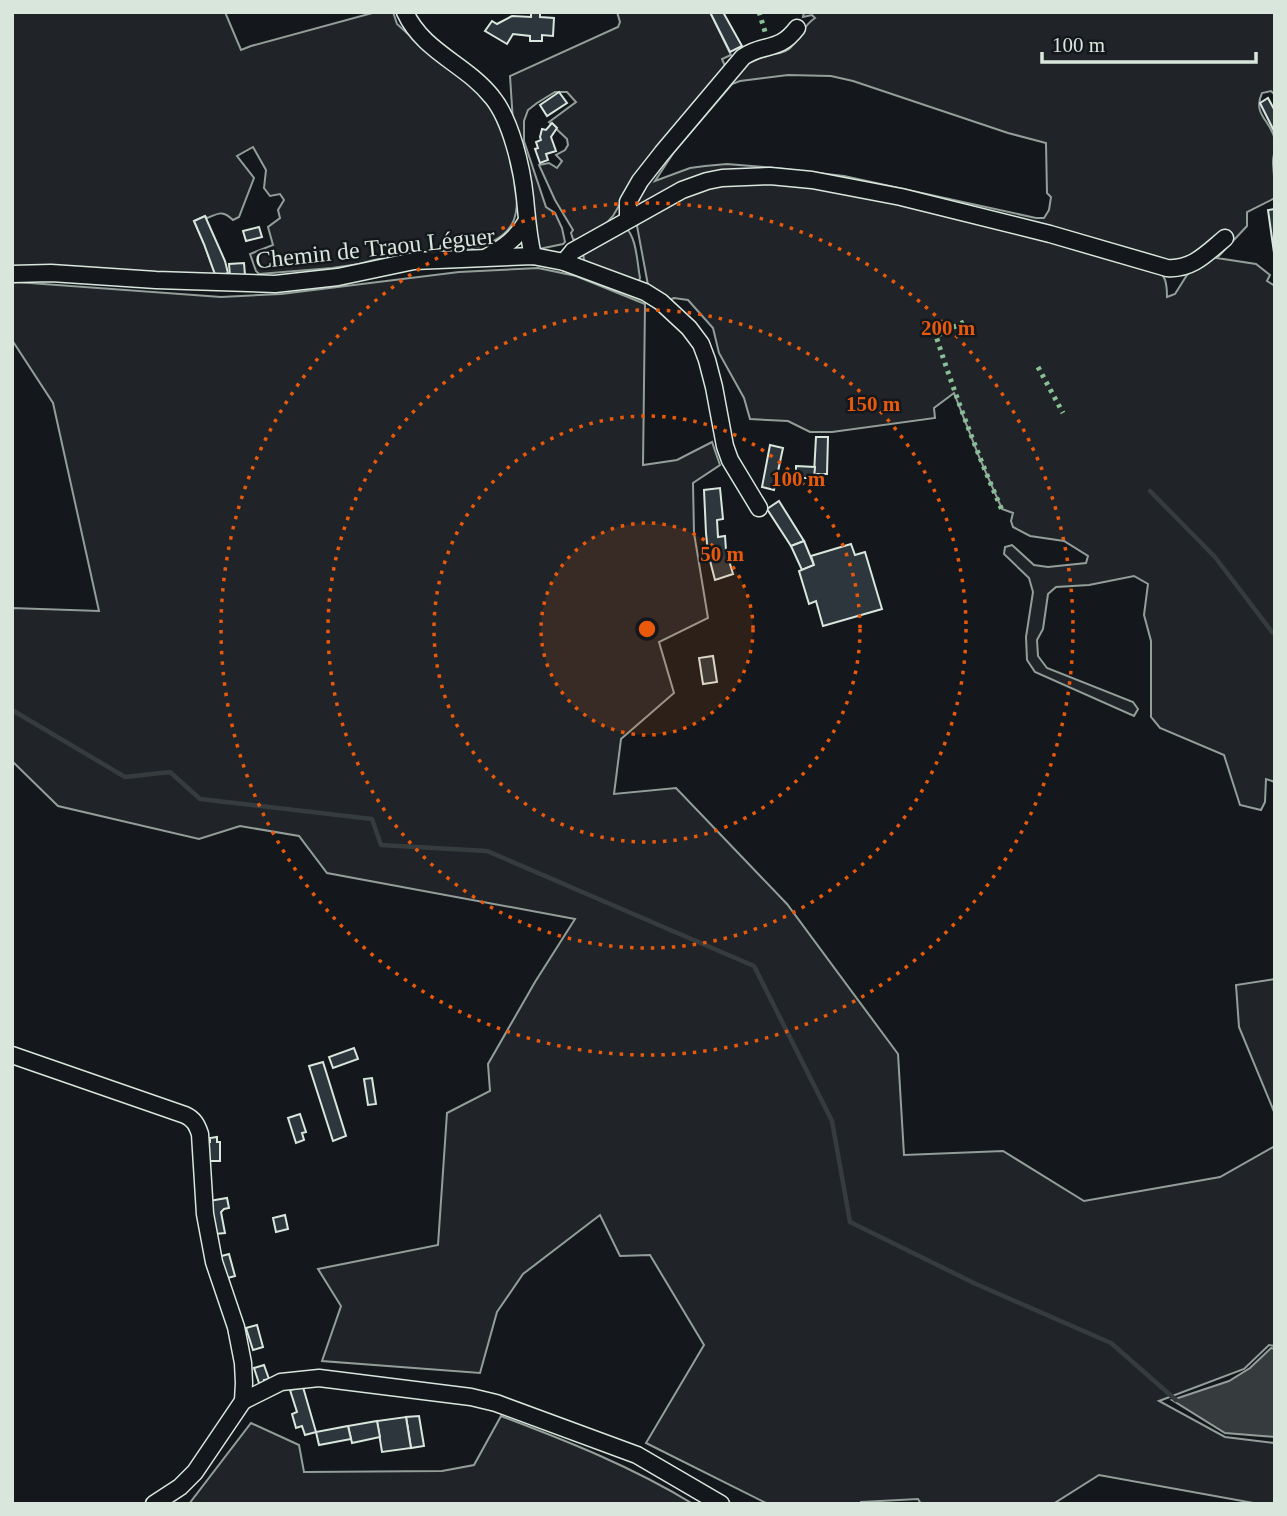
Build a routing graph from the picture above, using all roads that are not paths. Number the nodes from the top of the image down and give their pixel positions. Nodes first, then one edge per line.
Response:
1 (405, 12) edge
2 (797, 28) dead end
3 (628, 219) junction
4 (526, 222) junction
5 (1225, 239) dead end
6 (533, 256) junction
7 (485, 258) junction
8 (564, 262) junction
9 (12, 274) edge
10 (759, 508) dead end
11 (12, 1055) edge
12 (243, 1401) junction
13 (154, 1504) edge
14 (721, 1504) edge

1 - 4 street
2 - 3 street
3 - 5 street
3 - 8 street
4 - 6 street
4 - 7 street
6 - 7 street, Chemin de Traou Léguer
6 - 8 street, Chemin de Traou Léguer
7 - 9 street, Chemin de Traou Léguer
8 - 10 street, Chemin de Traou Léguer
11 - 12 street
12 - 13 street
12 - 14 street

